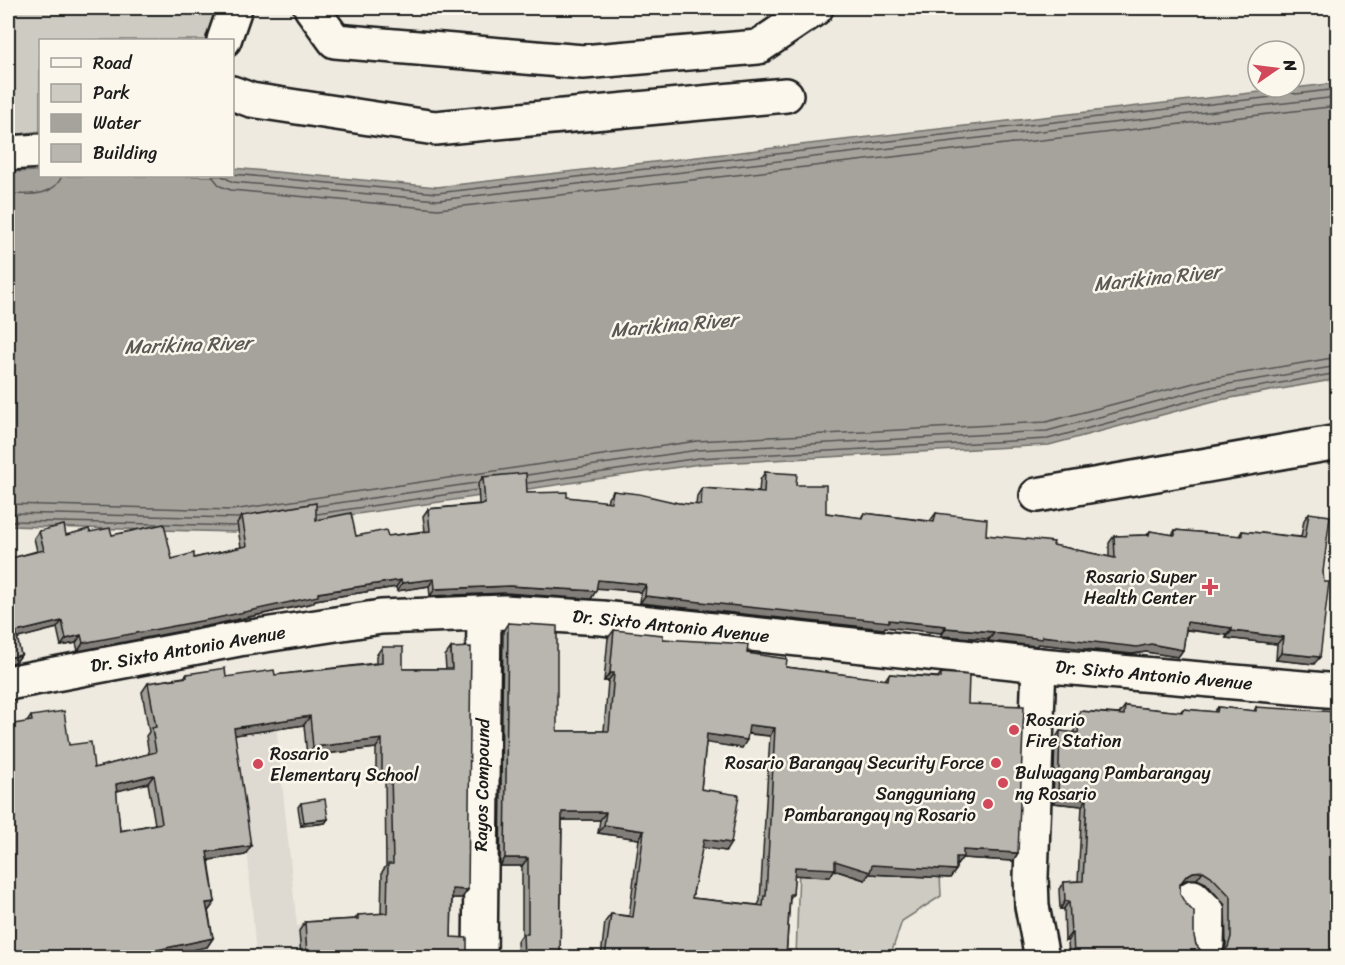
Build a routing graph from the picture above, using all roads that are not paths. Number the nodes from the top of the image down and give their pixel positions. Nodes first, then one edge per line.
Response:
1 (235, 8) edge
2 (311, 8) edge
3 (816, 8) edge
4 (224, 39) edge
5 (234, 94) edge
6 (786, 95) dead end
7 (39, 151) edge
8 (8, 153) edge
9 (1338, 442) edge
10 (1037, 495) dead end
11 (484, 612) junction
12 (1039, 665) junction
13 (8, 683) edge
14 (1338, 691) edge
15 (1193, 897) dead end
16 (1207, 944) dead end
17 (480, 957) edge
18 (1042, 957) edge

1 - 4 main road
2 - 3 main road
5 - 6 main road
7 - 8 main road
9 - 10 main road
11 - 12 main road, Dr. Sixto Antonio Avenue
11 - 13 main road, Dr. Sixto Antonio Avenue
11 - 17 main road, Rayos Compound
12 - 14 main road, Dr. Sixto Antonio Avenue
12 - 18 main road
15 - 16 main road

